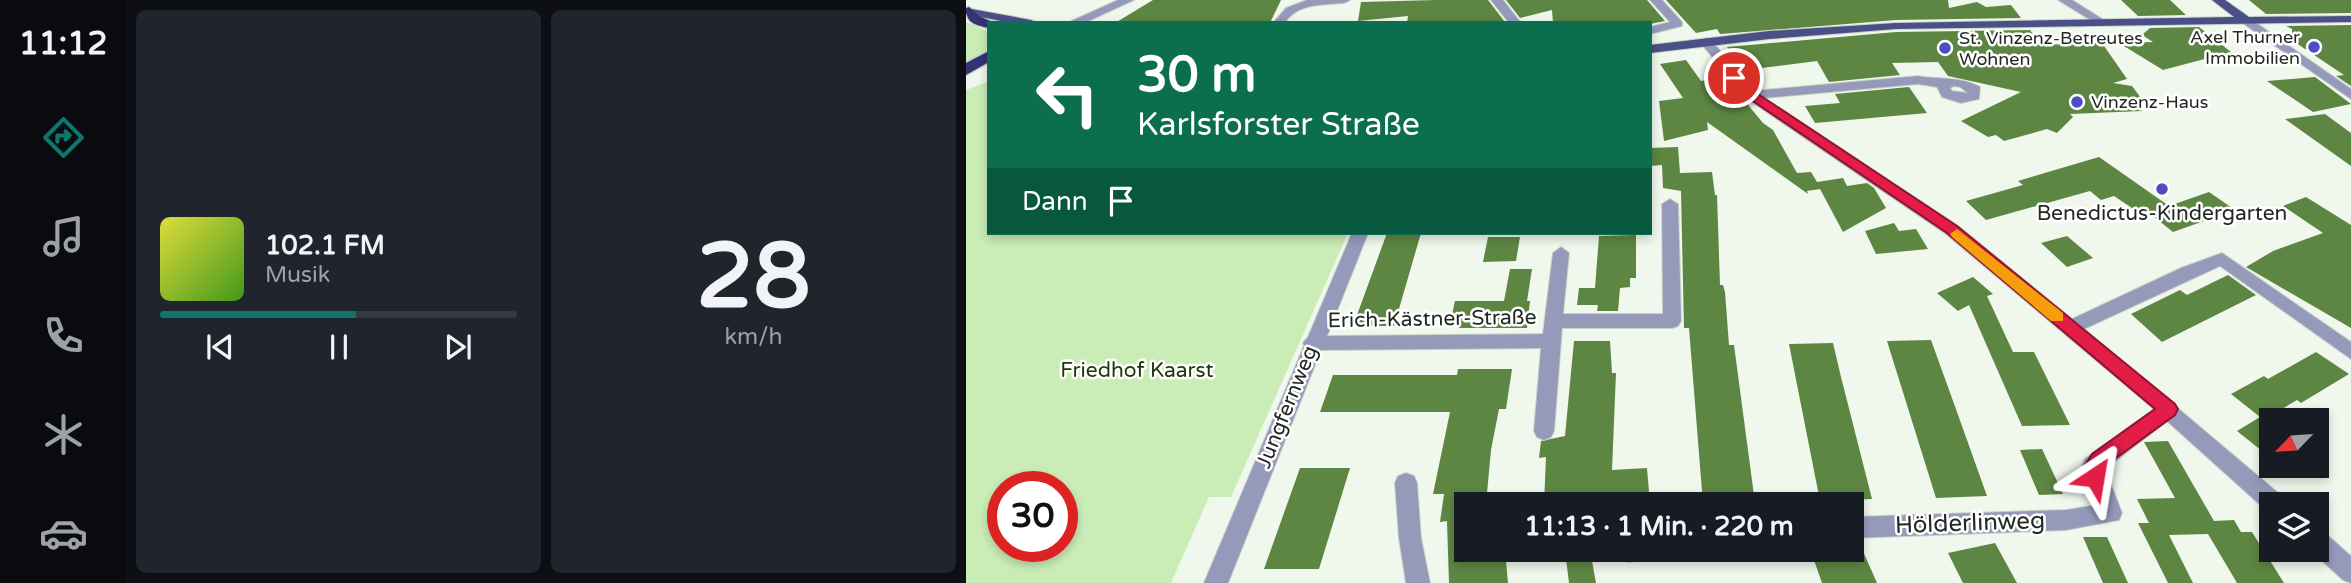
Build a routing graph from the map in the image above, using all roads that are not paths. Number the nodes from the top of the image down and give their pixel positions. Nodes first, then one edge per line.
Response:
1 (1130, 0) edge
2 (1344, 0) edge
3 (1497, 0) edge
4 (1656, 0) edge
5 (2064, 0) edge
6 (2218, 0) edge
7 (968, 11) edge
8 (2351, 19) edge
9 (1020, 21) edge
10 (1078, 21) edge
11 (1099, 21) edge
12 (1280, 21) edge
13 (1513, 21) edge
14 (2101, 22) junction
15 (2248, 22) junction
16 (987, 23) edge
17 (1657, 30) edge
18 (1706, 42) junction
19 (1672, 46) junction
20 (1652, 49) edge
21 (987, 56) edge
22 (987, 63) edge
23 (966, 71) edge
24 (987, 75) edge
25 (966, 82) edge
26 (1945, 85) dead end
27 (2351, 94) edge
28 (1751, 95) junction
29 (1670, 204) dead end
30 (1359, 235) edge
31 (1561, 253) dead end
32 (2070, 328) junction
33 (1553, 331) junction
34 (1312, 343) junction
35 (2351, 352) edge
36 (2168, 409) junction
37 (1544, 431) dead end
38 (1406, 483) dead end
39 (2261, 492) edge
40 (1864, 528) edge
41 (2329, 552) edge
42 (2351, 572) edge
43 (1216, 583) edge
44 (1418, 583) edge

1 - 10 street
1 - 11 street
2 - 12 street
3 - 13 street
4 - 17 street
5 - 14 street
6 - 15 main road
7 - 9 main road
7 - 16 highway
8 - 15 main road
14 - 15 main road
14 - 18 main road
15 - 27 street
17 - 19 street
18 - 19 main road
18 - 28 street
19 - 20 main road
21 - 23 highway
22 - 23 highway
24 - 25 highway
26 - 28 street
28 - 32 street
29 - 33 street, Erich-Kästner-Straße
30 - 34 street, Jungfernweg
31 - 33 street, Erich-Kästner-Straße
32 - 35 street
32 - 36 street
33 - 34 street, Erich-Kästner-Straße
33 - 37 street, Erich-Kästner-Straße
34 - 43 street, Jungfernweg
36 - 39 street
36 - 40 street, Hölderlinweg
38 - 44 street
41 - 42 street

